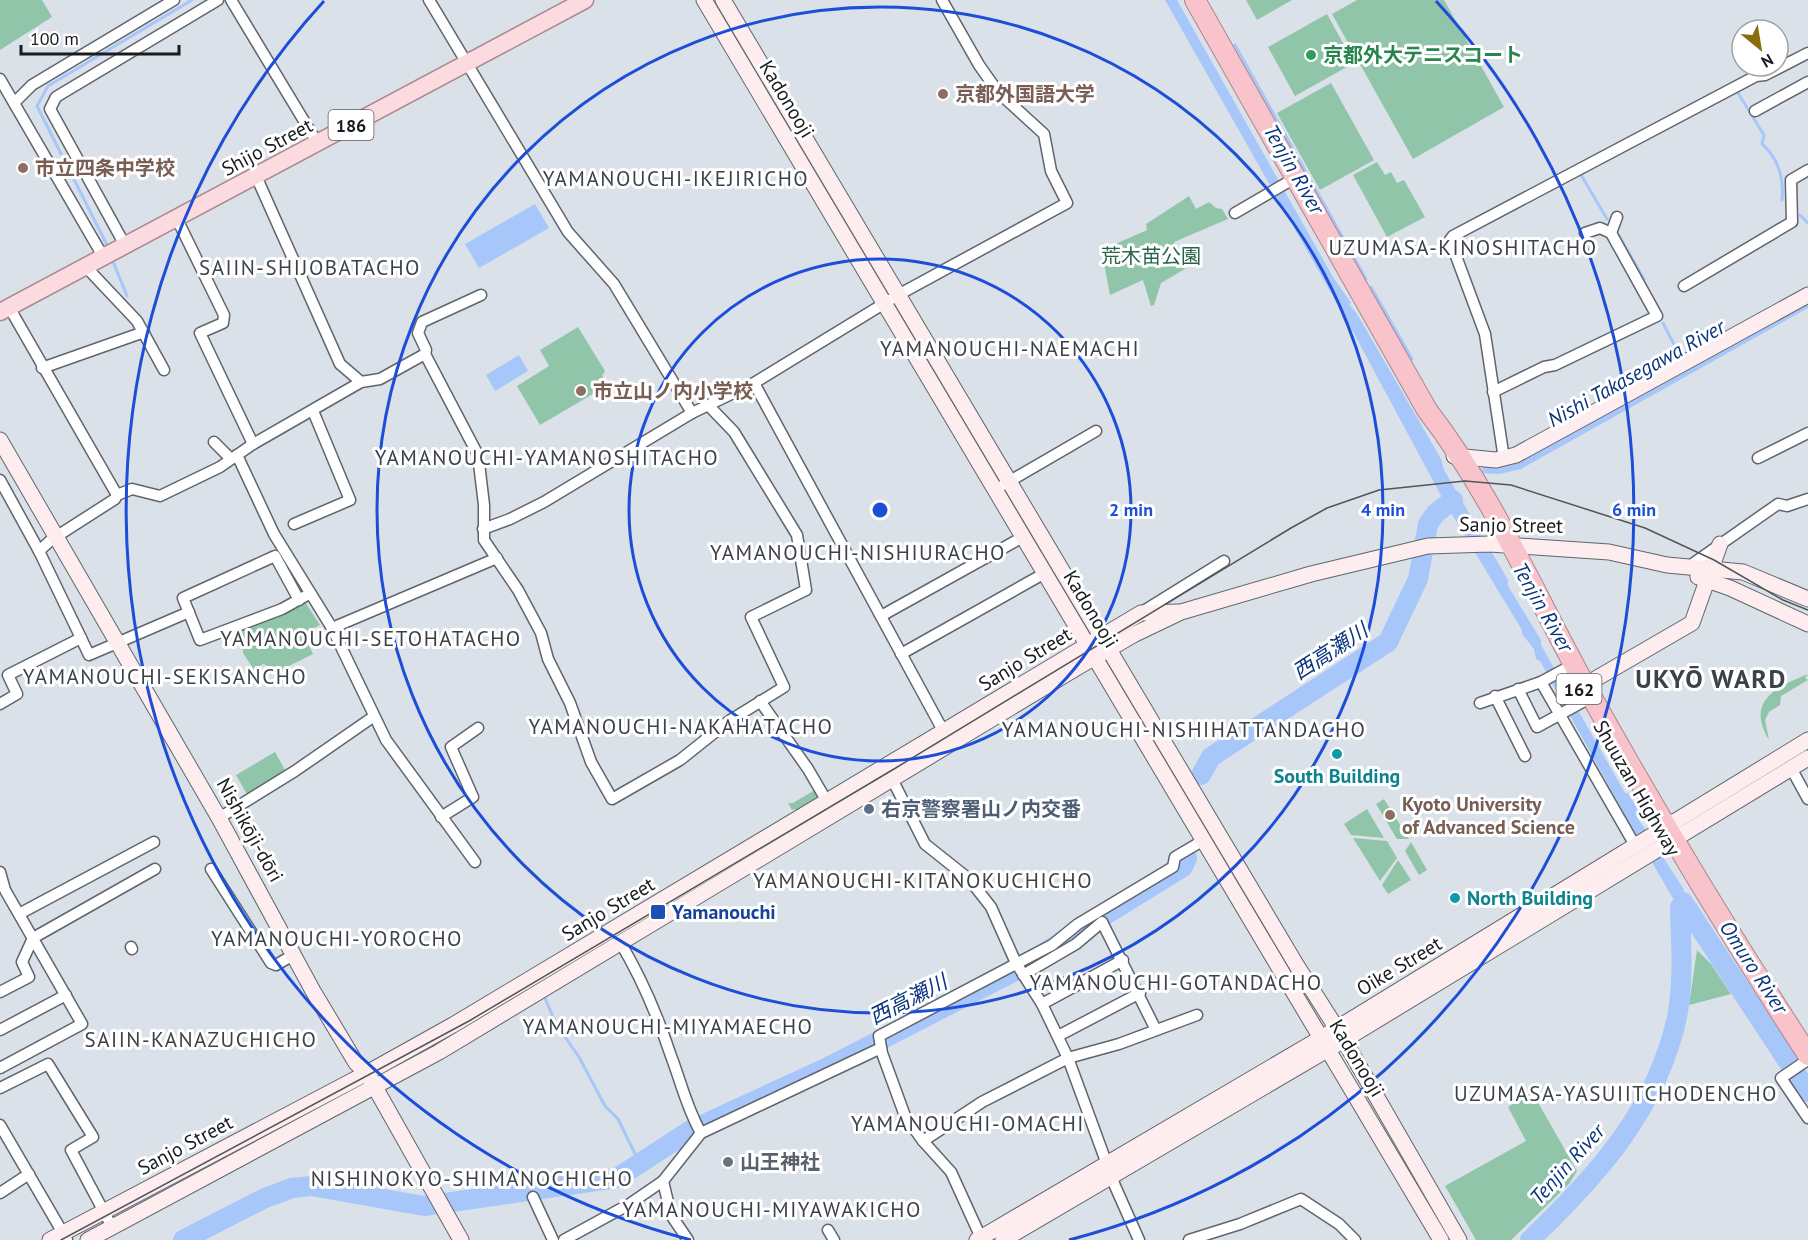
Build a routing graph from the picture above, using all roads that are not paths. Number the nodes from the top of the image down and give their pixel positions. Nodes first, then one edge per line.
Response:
1 (174, 0) edge
2 (218, 0) edge
3 (231, 0) edge
4 (429, 0) edge
5 (585, 0) edge
6 (704, 0) edge
7 (723, 0) edge
8 (942, 0) edge
9 (1195, 0) edge
10 (1808, 53) edge
11 (467, 63) junction
12 (0, 79) edge
13 (1808, 82) edge
14 (14, 103) junction
15 (1755, 111) dead end
16 (318, 144) junction
17 (1808, 170) edge
18 (256, 176) junction
19 (1292, 180) junction
20 (1235, 213) dead end
21 (1617, 217) dead end
22 (177, 219) junction
23 (1585, 233) dead end
24 (1611, 233) junction
25 (114, 253) junction
26 (86, 267) junction
27 (1684, 286) dead end
28 (481, 295) dead end
29 (898, 295) junction
30 (1808, 295) edge
31 (884, 304) junction
32 (5, 310) edge
33 (144, 332) junction
34 (928, 345) junction
35 (913, 353) junction
36 (425, 354) junction
37 (42, 368) junction
38 (164, 370) dead end
39 (361, 382) junction
40 (754, 383) junction
41 (1493, 392) junction
42 (709, 406) junction
43 (313, 411) junction
44 (692, 413) junction
45 (1096, 431) dead end
46 (1808, 433) edge
47 (0, 440) edge
48 (213, 441) dead end
49 (253, 444) junction
50 (1504, 455) junction
51 (234, 457) junction
52 (1758, 458) dead end
53 (1464, 464) junction
54 (0, 480) edge
55 (1009, 481) junction
56 (995, 489) junction
57 (117, 495) junction
58 (1808, 499) edge
59 (294, 524) dead end
60 (483, 529) junction
61 (57, 536) junction
62 (1023, 537) junction
63 (1720, 544) junction
64 (1501, 545) junction
65 (39, 551) junction
66 (497, 558) junction
67 (1224, 561) dead end
68 (1667, 565) junction
69 (1688, 567) junction
70 (1044, 573) junction
71 (1709, 574) junction
72 (1753, 576) junction
73 (304, 597) junction
74 (1808, 600) edge
75 (189, 612) junction
76 (1181, 612) junction
77 (1141, 613) junction
78 (881, 616) junction
79 (1808, 624) edge
80 (332, 628) junction
81 (81, 638) junction
82 (119, 642) junction
83 (1106, 642) junction
84 (1091, 651) junction
85 (901, 654) junction
86 (1566, 668) junction
87 (1543, 681) junction
88 (1518, 688) junction
89 (1495, 696) junction
90 (1584, 696) junction
91 (760, 701) junction
92 (1480, 703) dead end
93 (0, 704) edge
94 (1562, 714) junction
95 (373, 717) junction
96 (478, 728) dead end
97 (947, 738) junction
98 (1808, 740) edge
99 (1525, 756) dead end
100 (1808, 758) edge
101 (1791, 768) junction
102 (892, 779) junction
103 (1808, 799) edge
104 (831, 808) junction
105 (441, 817) junction
106 (219, 818) junction
107 (1664, 836) junction
108 (1204, 840) junction
109 (154, 842) dead end
110 (1639, 850) junction
111 (475, 862) dead end
112 (155, 869) dead end
113 (211, 869) dead end
114 (0, 872) edge
115 (3, 892) edge
116 (19, 914) junction
117 (33, 938) junction
118 (620, 942) junction
119 (295, 954) junction
120 (1123, 960) junction
121 (1016, 963) junction
122 (1023, 975) junction
123 (0, 992) edge
124 (1140, 993) junction
125 (66, 995) junction
126 (1042, 1004) junction
127 (1197, 1015) dead end
128 (0, 1030) edge
129 (1156, 1030) junction
130 (1340, 1034) junction
131 (1058, 1036) junction
132 (880, 1044) junction
133 (1325, 1044) junction
134 (1068, 1058) junction
135 (1806, 1061) edge
136 (0, 1068) edge
137 (367, 1073) junction
138 (375, 1087) junction
139 (0, 1088) edge
140 (1808, 1118) edge
141 (0, 1125) edge
142 (699, 1129) junction
143 (923, 1141) junction
144 (1109, 1170) junction
145 (29, 1174) junction
146 (663, 1181) junction
147 (0, 1192) edge
148 (532, 1197) dead end
149 (104, 1212) junction
150 (112, 1227) junction
151 (828, 1230) dead end
152 (60, 1238) edge
153 (980, 1239) edge
154 (88, 1240) edge
155 (461, 1240) edge
156 (553, 1240) edge
157 (564, 1240) edge
158 (688, 1240) edge
159 (834, 1240) edge
160 (1004, 1240) edge
161 (1139, 1240) edge
162 (1189, 1240) edge
163 (1355, 1240) edge
164 (1441, 1240) edge
165 (1459, 1240) edge

1 - 14 street
2 - 25 street
3 - 16 street
4 - 11 street
5 - 11 main road, Shijo Street / 186
6 - 31 street, Kadonooji
7 - 29 street, Kadonooji
8 - 29 street
9 - 19 highway, Shuuzan Highway / 162
10 - 41 street
11 - 16 main road, Shijo Street / 186
11 - 44 street
12 - 14 street
13 - 15 street
14 - 25 street
16 - 18 main road, Shijo Street / 186
17 - 27 street
18 - 22 main road, Shijo Street / 186
18 - 39 street
19 - 20 street
19 - 53 highway, Shuuzan Highway / 162
21 - 24 street
22 - 25 main road, Shijo Street / 186
22 - 49 street
23 - 24 street
24 - 41 street
25 - 26 main road, Shijo Street / 186
26 - 32 main road, Shijo Street / 186
26 - 33 street
28 - 36 street
29 - 31 street
29 - 34 street, Kadonooji
30 - 50 street
31 - 35 street, Kadonooji
31 - 40 street
32 - 37 street
33 - 37 street
33 - 38 street
34 - 35 street
34 - 55 street, Kadonooji
35 - 56 street, Kadonooji
36 - 39 street
36 - 60 street
37 - 57 street
39 - 43 street
40 - 42 street
40 - 78 street
41 - 50 street
42 - 44 street
42 - 91 street
43 - 49 street
43 - 59 street
44 - 60 street
45 - 55 street
46 - 52 street
47 - 61 street, Nishikōji-dōri
48 - 51 street
49 - 51 street
50 - 53 street
51 - 57 street
51 - 73 street
53 - 64 highway, Shuuzan Highway / 162
54 - 65 street
55 - 56 street
55 - 83 street, Kadonooji
56 - 62 street, Kadonooji
57 - 61 street
58 - 63 street
60 - 66 street
61 - 65 street
61 - 82 street, Nishikōji-dōri
62 - 70 street, Kadonooji
62 - 78 street
63 - 69 street
63 - 71 street
63 - 72 street
64 - 68 street, Sanjo Street
64 - 76 street, Sanjo Street
64 - 86 highway, Shuuzan Highway / 162
64 - 90 highway, Shuuzan Highway / 162
65 - 81 street
66 - 80 street
66 - 91 street
67 - 77 street
68 - 69 street, Sanjo Street
68 - 71 street, Sanjo Street
69 - 71 street, Sanjo Street
70 - 84 street, Kadonooji
70 - 85 street
71 - 72 street, Sanjo Street
71 - 79 street, Sanjo Street
71 - 90 street
72 - 74 street, Sanjo Street
73 - 75 street
73 - 75 street
73 - 80 street
75 - 82 street
76 - 77 street, Sanjo Street
76 - 83 street, Sanjo Street
77 - 83 street, Sanjo Street
78 - 85 street
80 - 95 street
81 - 82 street
81 - 93 street
82 - 106 street, Nishikōji-dōri
83 - 84 street, Sanjo Street
83 - 130 street, Kadonooji
84 - 97 street, Sanjo Street
84 - 108 street, Kadonooji
85 - 97 street
86 - 87 street
86 - 90 highway, Shuuzan Highway / 162
87 - 88 street
87 - 94 street
88 - 89 street
88 - 94 street
89 - 92 street
89 - 99 street
90 - 94 street
90 - 107 highway, Shuuzan Highway / 162
91 - 104 street
94 - 110 street
95 - 105 street
95 - 106 street
96 - 105 street
97 - 102 street, Sanjo Street
97 - 104 street, Sanjo Street
98 - 107 street, Oike Street
100 - 101 street, Oike Street
101 - 103 street
101 - 107 street, Oike Street
102 - 104 street, Sanjo Street
102 - 121 street
104 - 118 street, Sanjo Street
104 - 137 street, Sanjo Street
105 - 111 street
106 - 119 street, Nishikōji-dōri
107 - 110 street, Oike Street
107 - 135 highway, Shuuzan Highway / 162
108 - 121 street
108 - 133 street, Kadonooji
109 - 116 street
110 - 130 street, Oike Street
112 - 117 street
113 - 119 street
114 - 115 street
115 - 116 street
116 - 117 street
117 - 123 street
117 - 125 street
118 - 138 street, Sanjo Street
118 - 142 street
119 - 137 street, Nishikōji-dōri
120 - 122 street
120 - 124 street
120 - 126 street
121 - 122 street
121 - 132 street
122 - 126 street
124 - 129 street
124 - 131 street
125 - 128 street
125 - 136 street
126 - 131 street
127 - 129 street
129 - 134 street
130 - 133 street, Oike Street
130 - 165 street, Kadonooji
131 - 134 street
132 - 142 street
132 - 143 street
133 - 144 street, Oike Street
133 - 164 street, Kadonooji
134 - 143 street
134 - 144 street
135 - 140 street
137 - 138 street, Nishikōji-dōri
137 - 149 street, Sanjo Street
138 - 150 street, Sanjo Street
138 - 155 street, Nishikōji-dōri
139 - 149 street
141 - 145 street
142 - 146 street
143 - 153 street
144 - 153 street, Oike Street
144 - 160 street, Oike Street
144 - 161 street
145 - 147 street
145 - 152 street
146 - 157 street
146 - 158 street
148 - 156 street
149 - 150 street
149 - 152 street, Sanjo Street
150 - 154 street, Sanjo Street
151 - 159 street
162 - 163 street

